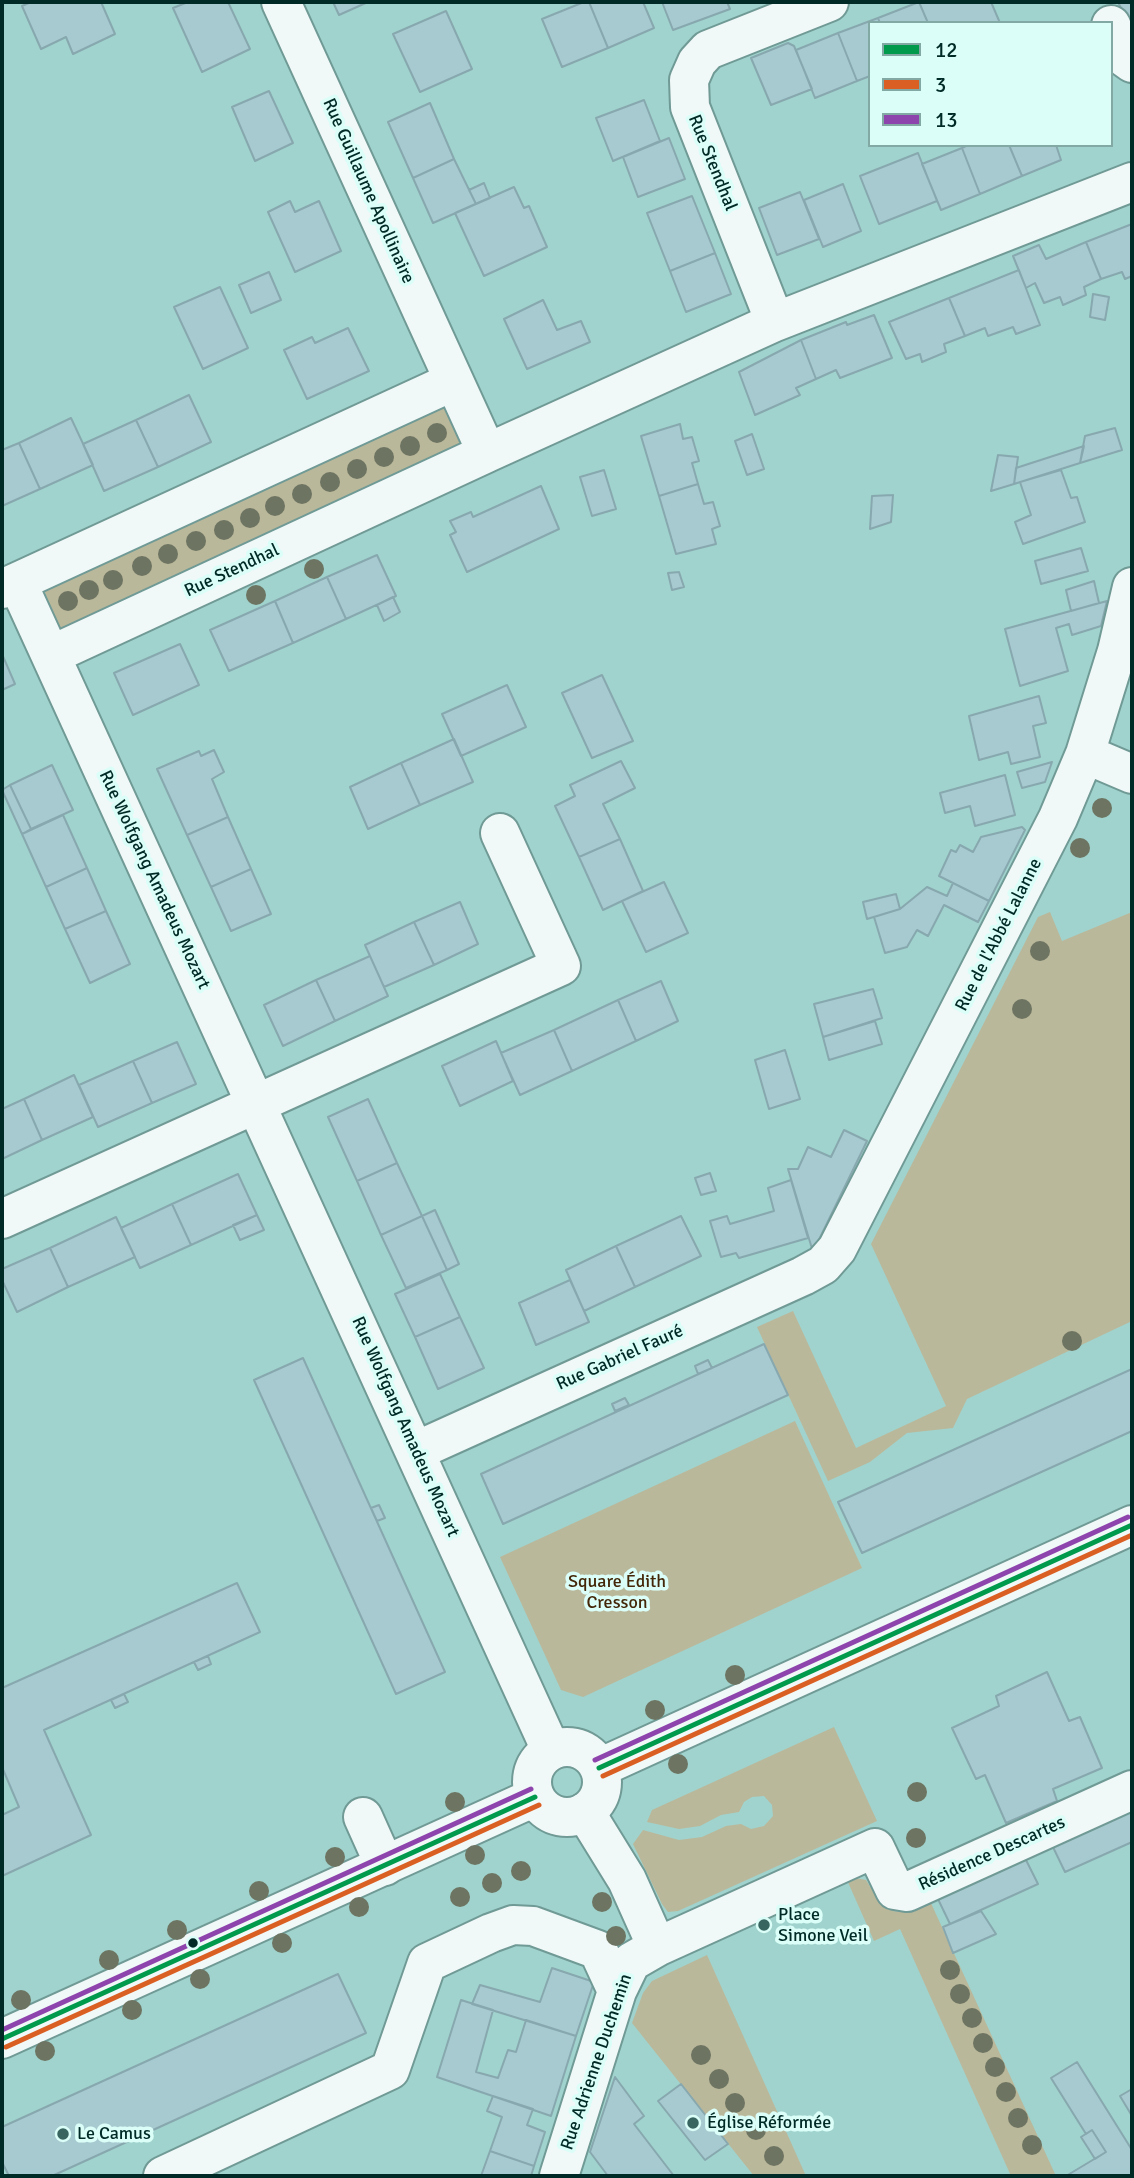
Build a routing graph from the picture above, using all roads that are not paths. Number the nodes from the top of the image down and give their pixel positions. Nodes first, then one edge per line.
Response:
1 (281, 2) edge
2 (829, 2) edge
3 (1101, 2) edge
4 (1110, 21) edge
5 (1113, 26) edge
6 (1122, 44) edge
7 (1132, 182) edge
8 (775, 322) junction
9 (454, 381) junction
10 (487, 453) junction
11 (10, 586) edge
12 (1132, 587) edge
13 (51, 655) junction
14 (1085, 754) junction
15 (1132, 774) edge
16 (500, 833) dead end
17 (258, 1105) junction
18 (2, 1219) edge
19 (823, 1265) joint
20 (416, 1451) junction
21 (1132, 1525) edge
22 (551, 1750) junction
23 (598, 1768) junction
24 (1132, 1790) edge
25 (535, 1797) junction
26 (585, 1812) junction
27 (363, 1817) dead end
28 (385, 1866) junction
29 (657, 1947) junction
30 (617, 1991) junction
31 (2, 2039) edge
32 (163, 2176) edge
33 (559, 2176) edge

1 - 9 street, Rue Guillaume Apollinaire
2 - 8 street, Rue Stendhal
3 - 4 street
5 - 6 street
7 - 8 street, Rue Stendhal
8 - 10 street, Rue Stendhal
9 - 10 street
9 - 11 street
10 - 13 street, Rue Stendhal
11 - 13 street
12 - 14 street, Rue de l'Abbé Lalanne
13 - 17 street, Rue Wolfgang Amadeus Mozart
14 - 15 street
14 - 19 street, Rue de l'Abbé Lalanne
16 - 17 street
17 - 18 street
17 - 20 street, Rue Wolfgang Amadeus Mozart
19 - 20 street, Rue Gabriel Fauré
20 - 22 street, Rue Wolfgang Amadeus Mozart
21 - 23 street
22 - 23 street
22 - 25 street
23 - 26 street
24 - 29 street, Résidence Descartes
25 - 26 street
25 - 28 street
26 - 29 street
27 - 28 street
28 - 31 street
29 - 30 street, Rue Adrienne Duchemin
30 - 32 street
30 - 33 street, Rue Adrienne Duchemin

